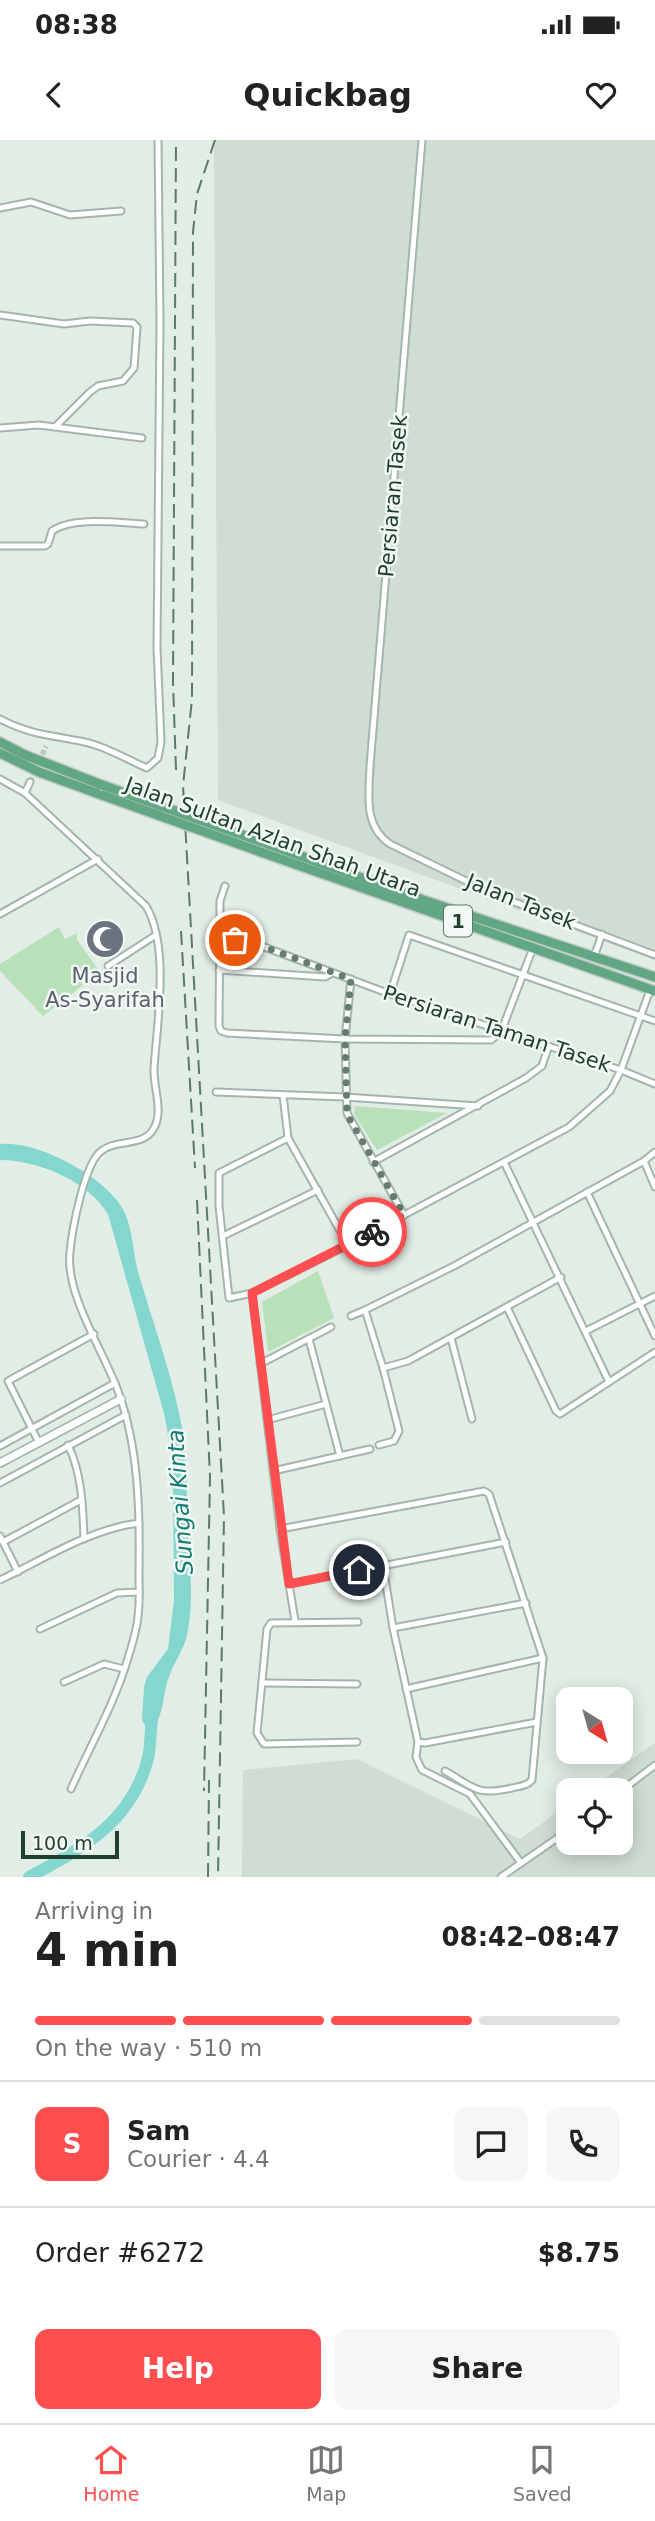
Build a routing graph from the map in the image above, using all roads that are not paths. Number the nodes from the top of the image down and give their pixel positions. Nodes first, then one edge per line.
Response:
1 (158, 140) edge
2 (422, 140) edge
3 (0, 208) edge
4 (121, 211) dead end
5 (0, 315) edge
6 (55, 427) junction
7 (0, 428) edge
8 (142, 438) dead end
9 (144, 524) dead end
10 (0, 546) edge
11 (0, 719) edge
12 (48, 737) junction
13 (0, 742) edge
14 (46, 746) tunnel mouth
15 (0, 753) edge
16 (0, 779) edge
17 (30, 782) tunnel mouth
18 (102, 790) junction
19 (25, 793) junction
20 (390, 844) joint
21 (262, 847) junction
22 (98, 859) junction
23 (225, 886) dead end
24 (0, 914) edge
25 (602, 934) junction
26 (156, 935) junction
27 (219, 939) junction
28 (533, 948) junction
29 (655, 955) edge
30 (594, 957) junction
31 (305, 963) junction
32 (108, 966) dead end
33 (219, 970) junction
34 (332, 973) junction
35 (299, 974) junction
36 (523, 974) junction
37 (655, 978) edge
38 (351, 979) junction
39 (652, 991) edge
40 (390, 994) junction
41 (640, 1016) junction
42 (655, 1021) edge
43 (501, 1032) junction
44 (345, 1039) junction
45 (548, 1048) junction
46 (621, 1070) junction
47 (655, 1084) edge
48 (216, 1092) dead end
49 (283, 1095) junction
50 (345, 1097) junction
51 (478, 1106) junction
52 (288, 1138) junction
53 (655, 1152) edge
54 (644, 1161) junction
55 (373, 1162) junction
56 (504, 1162) junction
57 (655, 1187) edge
58 (318, 1190) junction
59 (587, 1192) junction
60 (404, 1215) junction
61 (534, 1222) junction
62 (223, 1236) junction
63 (348, 1245) junction
64 (561, 1278) junction
65 (252, 1293) junction
66 (655, 1296) edge
67 (639, 1304) junction
68 (507, 1307) junction
69 (365, 1310) junction
70 (351, 1316) dead end
71 (331, 1327) dead end
72 (586, 1331) junction
73 (94, 1334) junction
74 (655, 1336) edge
75 (451, 1338) junction
76 (309, 1339) junction
77 (655, 1352) edge
78 (260, 1364) junction
79 (383, 1368) junction
80 (609, 1382) junction
81 (115, 1383) junction
82 (121, 1399) junction
83 (326, 1404) junction
84 (126, 1415) junction
85 (472, 1419) dead end
86 (267, 1420) junction
87 (32, 1429) junction
88 (39, 1443) junction
89 (68, 1445) junction
90 (379, 1445) dead end
91 (0, 1446) edge
92 (370, 1449) dead end
93 (340, 1456) junction
94 (0, 1463) edge
95 (273, 1471) junction
96 (0, 1483) edge
97 (81, 1500) junction
98 (139, 1523) junction
99 (280, 1529) junction
100 (0, 1536) edge
101 (84, 1539) junction
102 (3, 1542) junction
103 (506, 1542) junction
104 (383, 1566) junction
105 (18, 1572) junction
106 (0, 1580) edge
107 (289, 1584) junction
108 (139, 1591) junction
109 (526, 1602) junction
110 (295, 1621) junction
111 (358, 1622) dead end
112 (393, 1628) junction
113 (40, 1629) dead end
114 (543, 1658) junction
115 (124, 1669) junction
116 (64, 1682) dead end
117 (262, 1683) junction
118 (358, 1684) dead end
119 (406, 1689) junction
120 (537, 1722) junction
121 (357, 1742) dead end
122 (418, 1742) junction
123 (655, 1765) edge
124 (445, 1771) dead end
125 (633, 1782) edge
126 (71, 1788) dead end
127 (556, 1839) edge
128 (521, 1863) junction
129 (501, 1877) edge

1 - 12 street
2 - 20 street, Persiaran Tasek
3 - 4 street
5 - 6 street
6 - 7 street
6 - 8 street
9 - 10 street
11 - 12 street
12 - 14 street
13 - 18 main road, Jalan Sultan Azlan Shah Utara / 1
15 - 18 main road, Jalan Sultan Azlan Shah Utara / 1
16 - 19 street
17 - 19 street
18 - 21 main road, Jalan Sultan Azlan Shah Utara / 1, bridge
19 - 22 street
20 - 25 street, Jalan Tasek
21 - 28 main road, Jalan Sultan Azlan Shah Utara / 1
21 - 30 main road, Jalan Sultan Azlan Shah Utara / 1
22 - 24 street
22 - 26 street
23 - 27 street
25 - 29 street, Jalan Tasek
25 - 30 street
26 - 32 street
26 - 73 street
27 - 31 street, Persiaran Taman Tasek
27 - 33 street
28 - 36 street
28 - 39 main road, Jalan Sultan Azlan Shah Utara / 1
30 - 37 main road, Jalan Sultan Azlan Shah Utara / 1
31 - 34 street, Persiaran Taman Tasek
31 - 35 street
33 - 35 street
33 - 44 street
34 - 35 street
34 - 38 street, Persiaran Taman Tasek
36 - 40 street
36 - 41 street
36 - 43 street
38 - 40 street, Persiaran Taman Tasek
38 - 44 street
39 - 41 street
40 - 43 street, Persiaran Taman Tasek
41 - 42 street
41 - 46 street
43 - 44 street
43 - 45 street, Persiaran Taman Tasek
44 - 50 street
45 - 46 street, Persiaran Taman Tasek
45 - 51 street
46 - 47 street, Persiaran Taman Tasek
46 - 56 street
48 - 49 street
49 - 50 street
49 - 52 street
50 - 51 street
50 - 55 street
51 - 55 street
52 - 58 street
52 - 62 street
53 - 54 street
54 - 57 street
54 - 59 street
55 - 60 street
56 - 60 street
56 - 61 street
58 - 62 street
58 - 63 street
59 - 61 street
59 - 67 street
60 - 63 street
61 - 64 street
61 - 69 street
62 - 65 street
63 - 65 street
64 - 68 street
64 - 72 street
65 - 78 street
66 - 67 street
67 - 72 street
67 - 74 street
68 - 75 street
68 - 80 street
69 - 70 street
69 - 79 street
71 - 76 street
72 - 80 street
73 - 81 street
73 - 87 street
75 - 79 street
75 - 85 street
76 - 78 street
76 - 83 street
77 - 80 street
78 - 86 street
79 - 90 street
81 - 82 street
81 - 87 street
82 - 84 street
82 - 88 street
83 - 86 street
83 - 93 street
84 - 89 street
84 - 98 street
86 - 95 street
87 - 88 street
87 - 91 street
88 - 94 street
89 - 96 street
89 - 97 street
92 - 93 street
93 - 95 street
95 - 99 street
97 - 101 street
97 - 102 street
98 - 101 street
98 - 108 street
99 - 103 street
99 - 107 street
100 - 102 street
101 - 105 street
102 - 105 street
103 - 104 street
103 - 109 street
104 - 107 street
104 - 112 street
105 - 106 street
107 - 110 street
108 - 113 street
108 - 115 street
109 - 112 street
109 - 114 street
110 - 111 street
110 - 117 street
112 - 119 street
114 - 119 street
114 - 120 street
115 - 116 street
115 - 126 street
117 - 118 street
117 - 121 street
119 - 122 street
120 - 122 street
120 - 124 street
122 - 128 street
123 - 125 street
127 - 128 street
128 - 129 street

